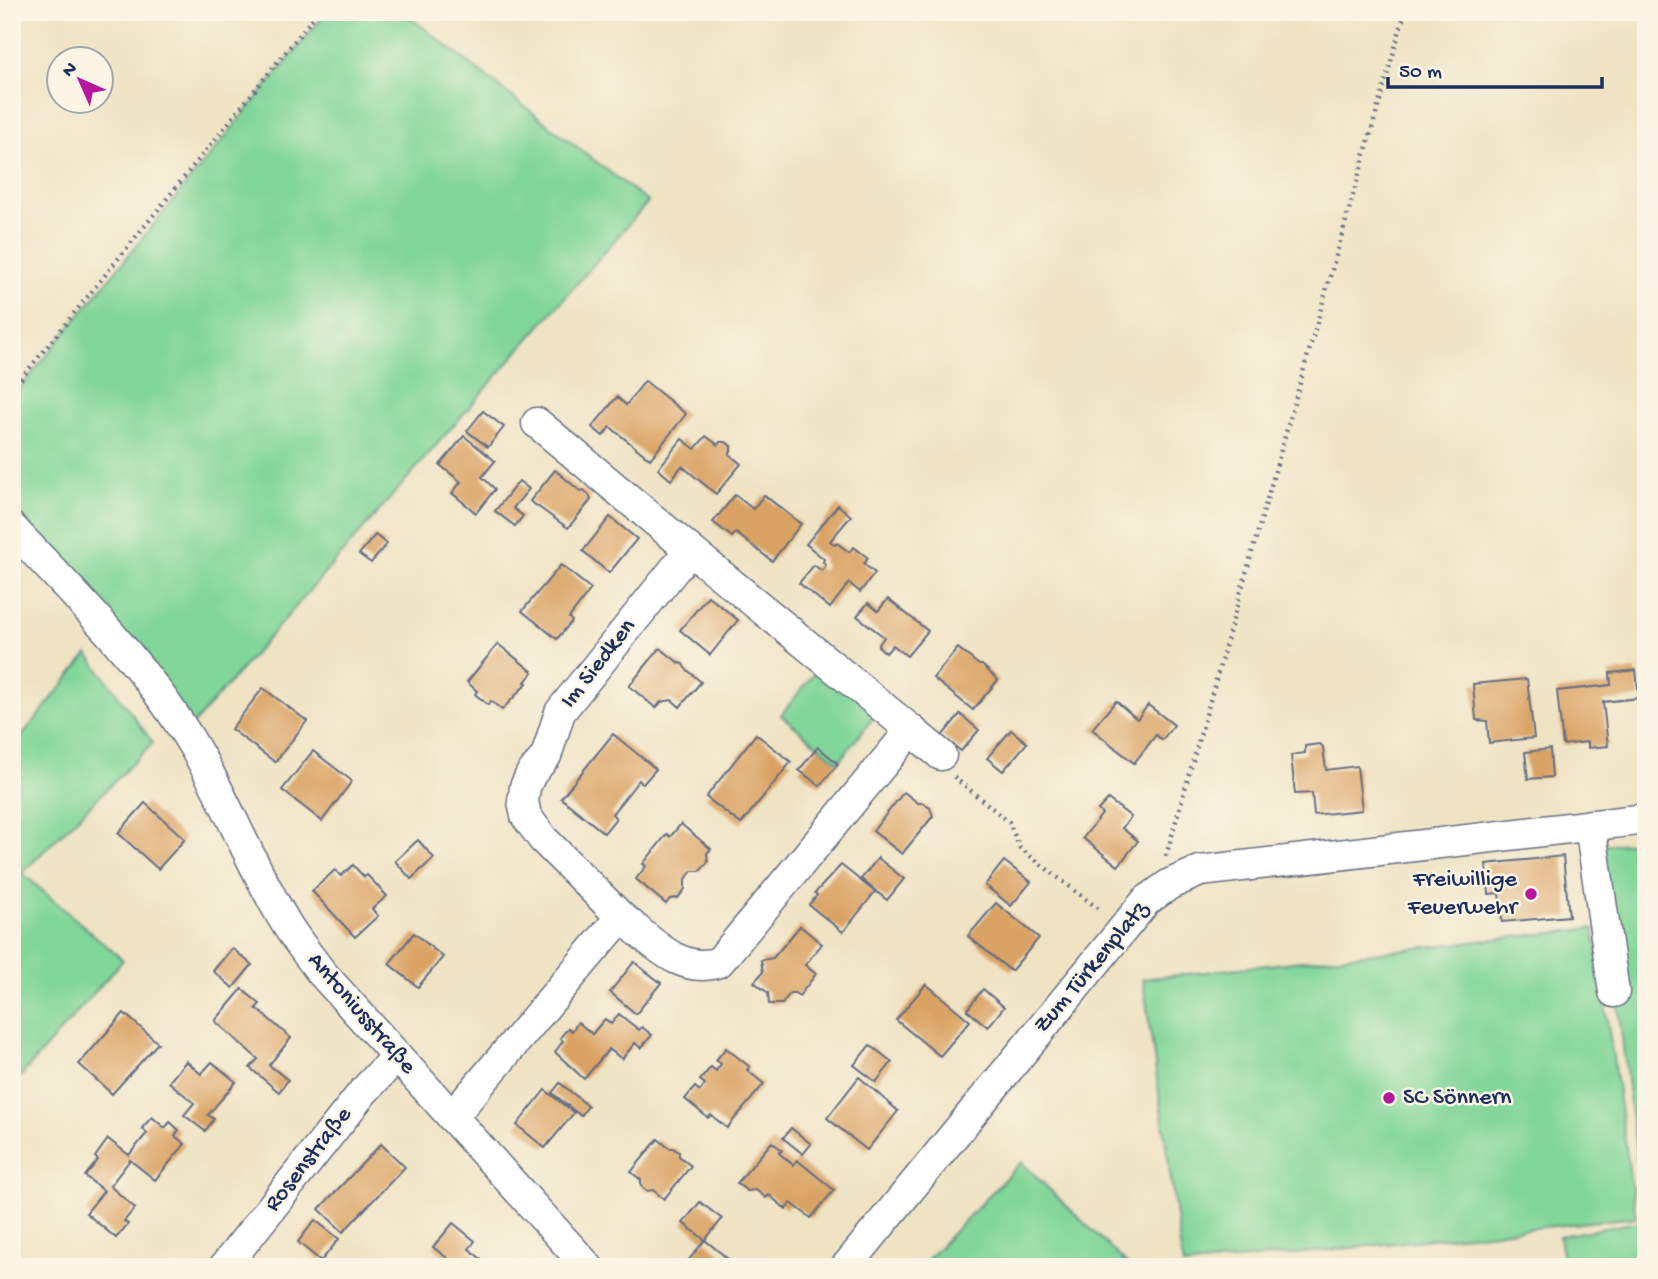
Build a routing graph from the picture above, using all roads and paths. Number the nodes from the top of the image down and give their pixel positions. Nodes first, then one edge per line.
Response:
1 (318, 12) edge
2 (1405, 12) edge
3 (12, 390) edge
4 (537, 423) dead end
5 (12, 528) edge
6 (690, 550) junction
7 (911, 730) junction
8 (941, 755) joint
9 (1646, 819) edge
10 (1590, 825) junction
11 (1170, 884) junction
12 (621, 917) junction
13 (1124, 929) junction
14 (1614, 992) dead end
15 (397, 1056) junction
16 (452, 1117) junction
17 (224, 1267) edge
18 (588, 1267) edge
19 (846, 1267) edge

1 - 3 path
2 - 11 path
4 - 6 street
5 - 15 street, Antoniusstraße
6 - 7 street
6 - 12 street, Im Siedken
7 - 8 street
7 - 12 street, Im Siedken
8 - 13 path
9 - 10 street, Zum Türkenplatz
10 - 11 street, Zum Türkenplatz
10 - 14 street
11 - 13 street, Zum Türkenplatz
12 - 16 street
13 - 19 street, Zum Türkenplatz
15 - 16 street, Antoniusstraße
15 - 17 street, Rosenstraße
16 - 18 street, Antoniusstraße

